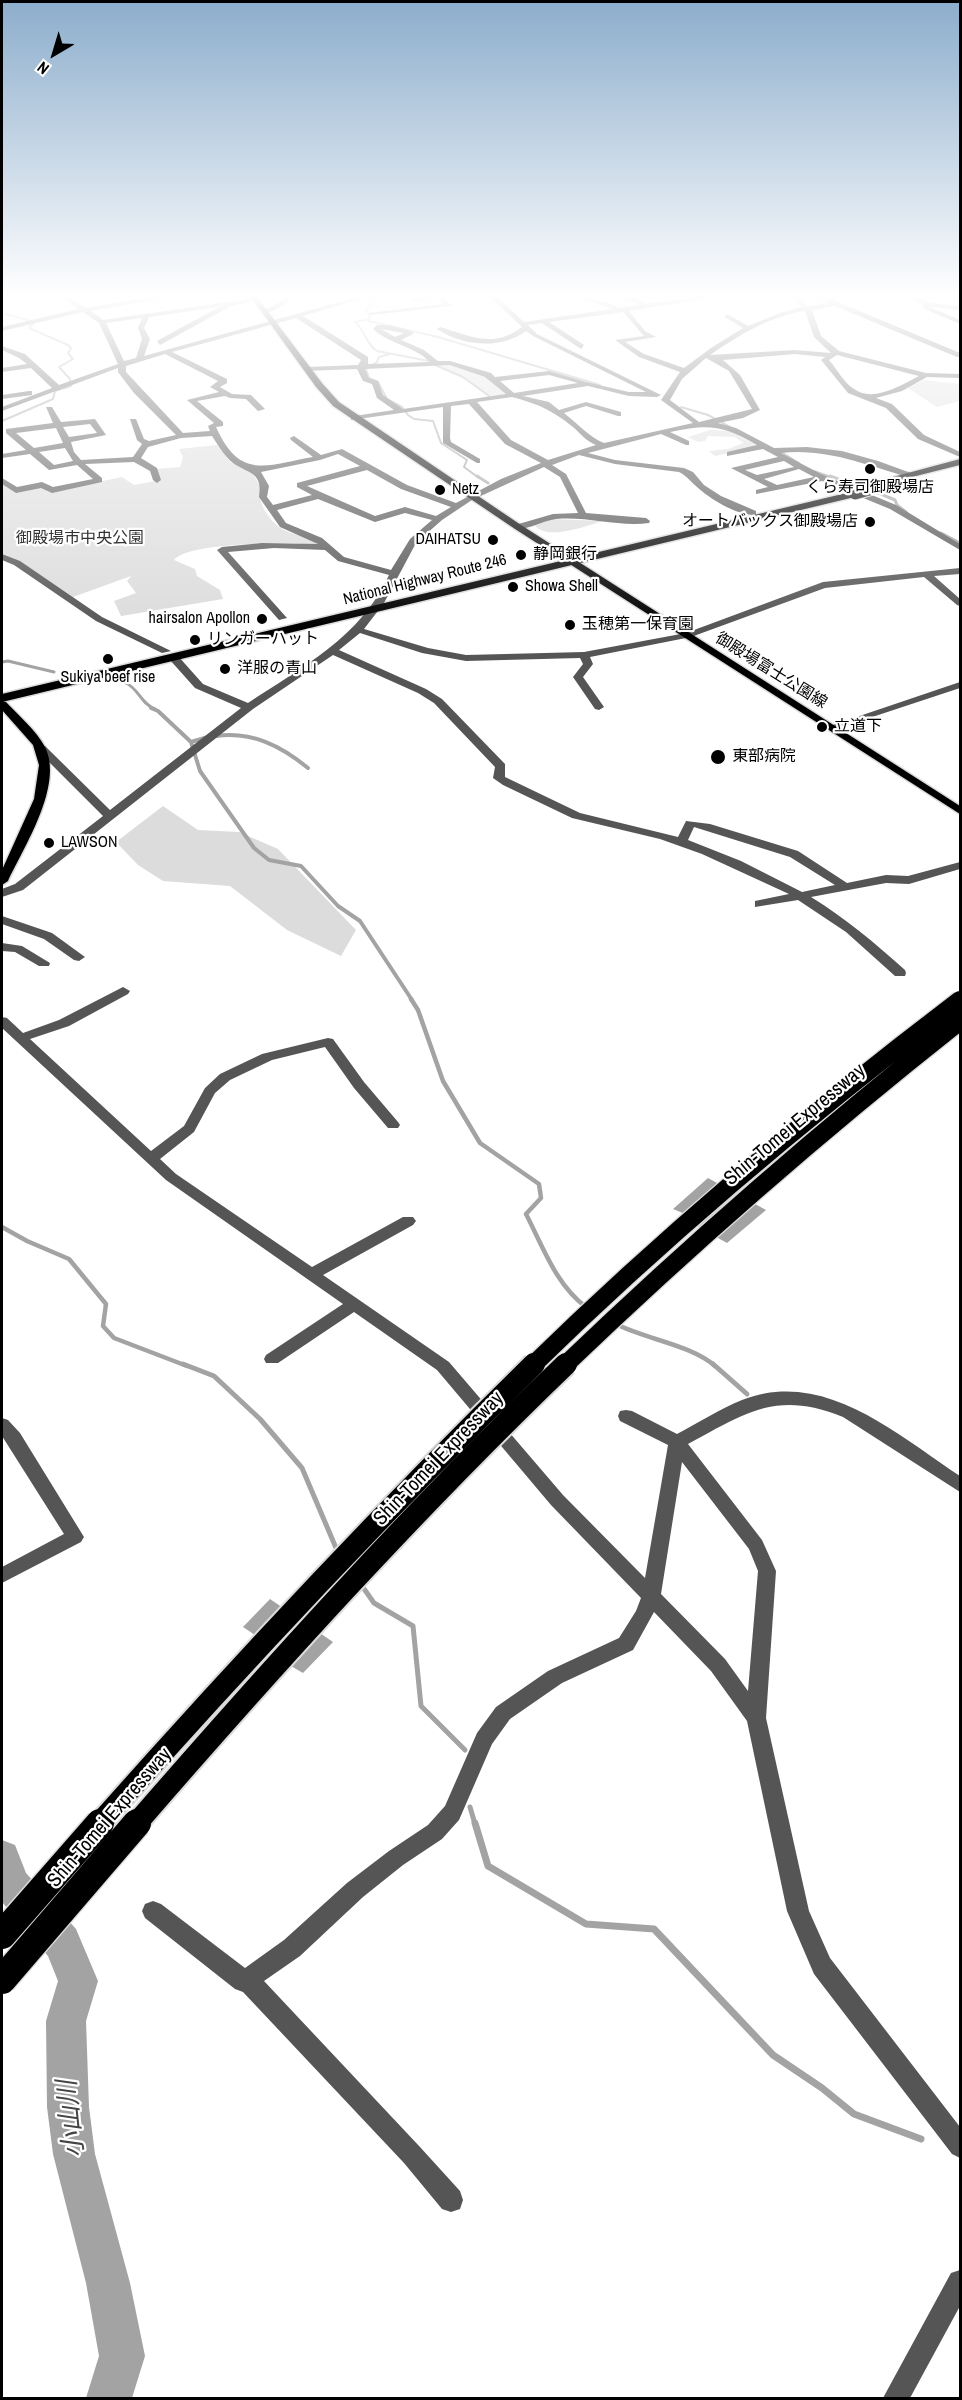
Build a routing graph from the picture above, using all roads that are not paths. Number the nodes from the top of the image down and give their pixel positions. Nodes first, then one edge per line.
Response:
1 (150, 405) edge
2 (196, 405) edge
3 (256, 405) edge
4 (339, 405) edge
5 (395, 405) edge
6 (440, 405) edge
7 (447, 405) edge
8 (475, 405) edge
9 (545, 405) edge
10 (582, 405) edge
11 (589, 405) edge
12 (672, 405) edge
13 (754, 405) edge
14 (884, 405) edge
15 (49, 408) dead end
16 (261, 409) dead end
17 (404, 410) junction
18 (558, 412) junction
19 (618, 414) dead end
20 (354, 418) junction
21 (133, 421) dead end
22 (713, 421) junction
23 (696, 422) junction
24 (58, 425) junction
25 (661, 431) junction
26 (215, 433) junction
27 (181, 436) junction
28 (294, 438) dead end
29 (67, 442) junction
30 (686, 443) dead end
31 (148, 444) junction
32 (602, 445) junction
33 (31, 451) junction
34 (776, 451) junction
35 (580, 453) junction
36 (730, 454) dead end
37 (960, 455) edge
38 (2, 456) edge
39 (320, 458) junction
40 (136, 459) junction
41 (477, 461) dead end
42 (79, 462) junction
43 (960, 462) edge
44 (547, 465) junction
45 (367, 467) junction
46 (960, 468) edge
47 (795, 469) dead end
48 (2, 470) edge
49 (256, 470) junction
50 (908, 475) junction
51 (822, 477) junction
52 (756, 478) junction
53 (157, 480) dead end
54 (2, 481) edge
55 (776, 488) junction
56 (868, 488) junction
57 (759, 492) dead end
58 (851, 492) junction
59 (319, 496) junction
60 (472, 496) junction
61 (457, 506) junction
62 (270, 509) junction
63 (753, 513) junction
64 (583, 514) junction
65 (438, 519) junction
66 (646, 521) dead end
67 (518, 527) junction
68 (327, 547) junction
69 (960, 547) edge
70 (2, 557) edge
71 (569, 559) junction
72 (960, 571) edge
73 (395, 574) junction
74 (927, 574) junction
75 (960, 603) edge
76 (378, 605) junction
77 (282, 618) dead end
78 (359, 630) junction
79 (688, 635) junction
80 (335, 649) junction
81 (170, 655) junction
82 (584, 655) junction
83 (960, 685) edge
84 (2, 691) edge
85 (2, 699) edge
86 (2, 704) edge
87 (249, 707) junction
88 (599, 707) dead end
89 (832, 727) junction
90 (40, 748) junction
91 (960, 811) edge
92 (111, 817) junction
93 (681, 842) junction
94 (960, 865) edge
95 (2, 881) edge
96 (847, 888) junction
97 (2, 893) edge
98 (804, 896) junction
99 (759, 904) dead end
100 (2, 920) edge
101 (2, 947) edge
102 (79, 957) dead end
103 (44, 963) dead end
104 (900, 973) dead end
105 (123, 991) dead end
106 (960, 1000) edge
107 (2, 1021) edge
108 (960, 1021) edge
109 (21, 1038) junction
110 (393, 1125) dead end
111 (150, 1159) junction
112 (408, 1221) dead end
113 (310, 1275) junction
114 (353, 1305) junction
115 (272, 1359) dead end
116 (626, 1416) dead end
117 (2, 1425) edge
118 (677, 1442) junction
119 (960, 1485) edge
120 (2, 1575) edge
121 (651, 1595) junction
122 (756, 1718) junction
123 (153, 1911) dead end
124 (2, 1935) edge
125 (2, 1980) edge
126 (247, 1980) junction
127 (960, 2146) edge
128 (451, 2200) dead end
129 (960, 2282) edge
130 (896, 2398) edge

1 - 27 street
2 - 26 street
3 - 16 street
4 - 20 main road, 御殿場富士公園線
5 - 17 street
6 - 17 street
7 - 41 street
8 - 44 street
9 - 18 street
10 - 18 street
11 - 19 street
12 - 23 street
13 - 22 street
14 - 37 street
15 - 24 street
17 - 20 street
18 - 32 street
20 - 60 main road, 御殿場富士公園線
21 - 31 street
22 - 23 street
22 - 34 street
23 - 25 street
24 - 29 street
24 - 29 street
24 - 33 street
25 - 30 street
25 - 32 street
26 - 27 street
26 - 49 street
27 - 31 street
28 - 39 street
29 - 33 street
29 - 42 street
31 - 40 street
32 - 35 street
33 - 38 street
33 - 42 street
34 - 36 street
34 - 50 street
34 - 51 street
34 - 52 street
35 - 44 street
35 - 63 street
39 - 45 street
39 - 49 street
40 - 42 street
40 - 53 street
42 - 54 street
43 - 50 highway, National Highway Route 246
44 - 60 street
44 - 64 street
45 - 59 street
45 - 61 street
46 - 56 highway, National Highway Route 246
47 - 52 street
48 - 54 street
49 - 62 street
50 - 56 highway, National Highway Route 246
51 - 55 street
51 - 69 street
52 - 55 street
55 - 57 street
56 - 58 highway, National Highway Route 246, bridge
58 - 63 highway, National Highway Route 246
58 - 71 highway, National Highway Route 246
59 - 62 street
59 - 65 street
60 - 61 street
60 - 67 main road, 御殿場富士公園線
61 - 65 street
62 - 68 street
63 - 71 highway, National Highway Route 246
64 - 66 street
64 - 67 street
65 - 73 street
67 - 71 main road, 御殿場富士公園線
68 - 73 street
68 - 77 street
70 - 81 street
71 - 76 highway, National Highway Route 246
71 - 79 main road, 御殿場富士公園線
72 - 74 street
73 - 76 street
74 - 75 street
74 - 79 street
76 - 78 street
76 - 81 highway, National Highway Route 246
78 - 80 street
78 - 82 street
79 - 82 street
79 - 89 main road, 御殿場富士公園線
80 - 87 street
80 - 93 street
81 - 84 highway, National Highway Route 246
81 - 85 highway, National Highway Route 246
81 - 87 street
82 - 88 street
83 - 89 street
86 - 90 main road
87 - 92 street
89 - 91 main road, 御殿場富士公園線
90 - 92 street
90 - 95 main road
92 - 97 street
93 - 96 street
93 - 98 street
94 - 96 street
96 - 98 street
98 - 99 street
98 - 104 street
100 - 102 street
101 - 103 street
105 - 109 street
106 - 124 highway, Shin-Tomei Expressway, bridge
107 - 109 street
108 - 125 highway, Shin-Tomei Expressway, bridge
109 - 111 street
110 - 111 street
111 - 113 street
112 - 113 street
113 - 114 street
114 - 115 street
114 - 121 street
116 - 118 street
117 - 120 street
118 - 119 street
118 - 121 street
118 - 122 street
121 - 122 street
121 - 126 street
122 - 127 street
123 - 126 street
126 - 128 street
129 - 130 street

